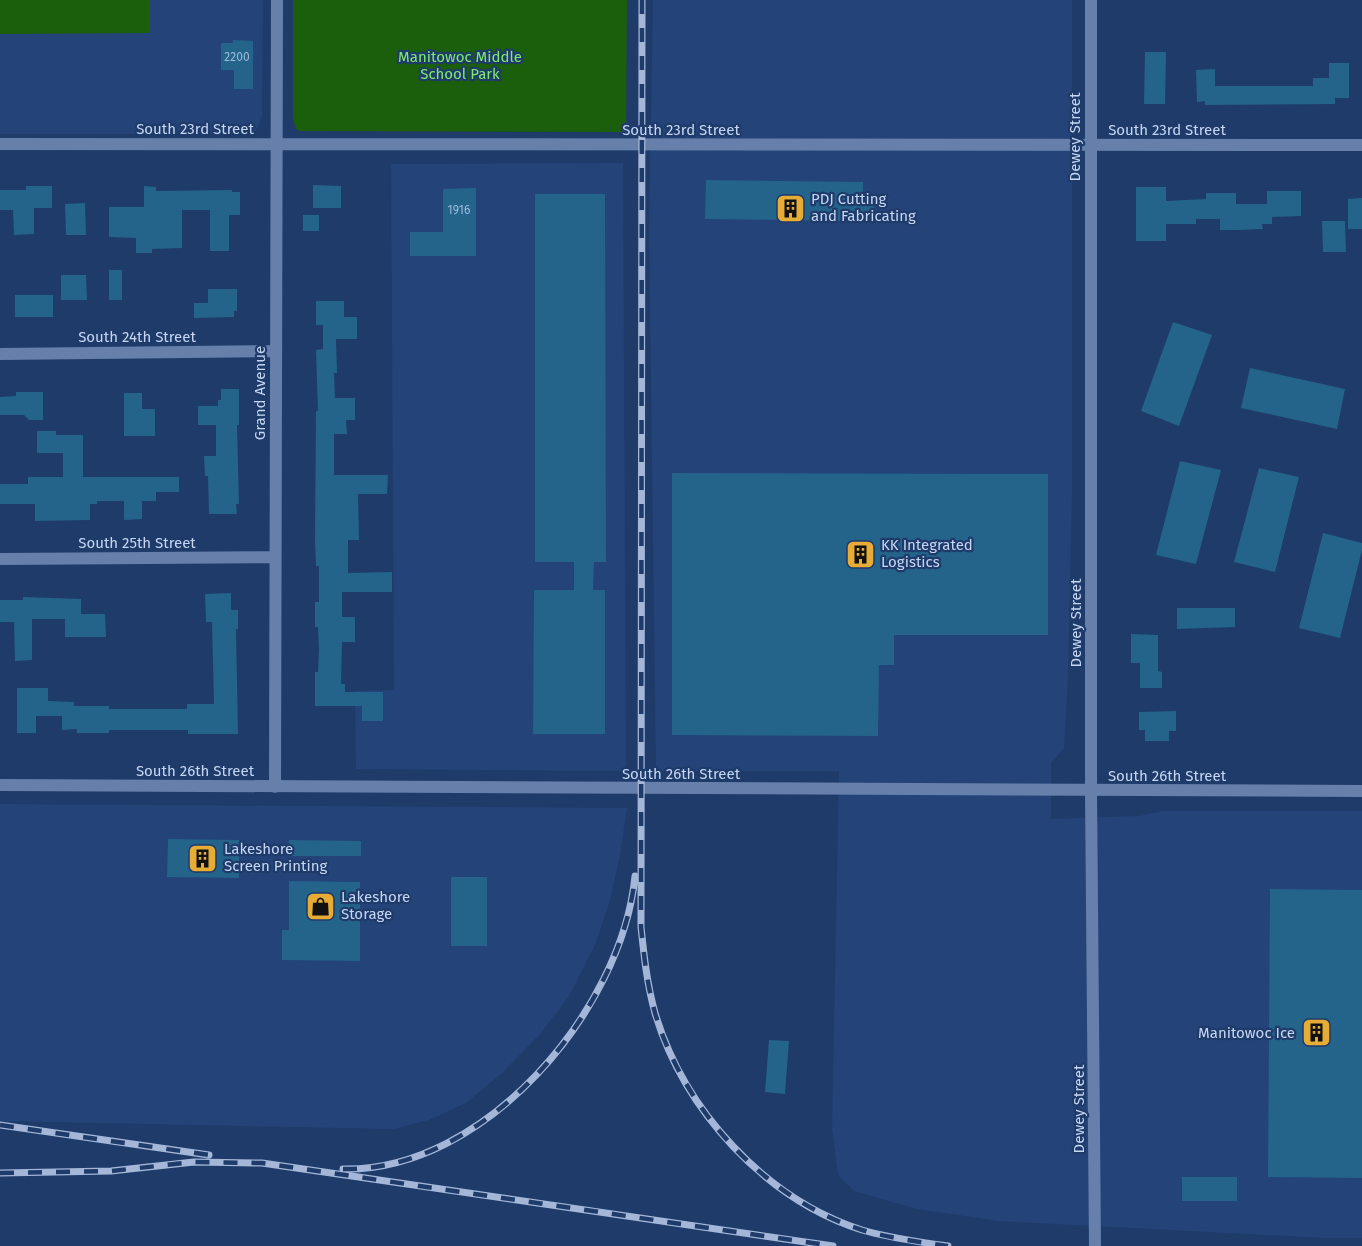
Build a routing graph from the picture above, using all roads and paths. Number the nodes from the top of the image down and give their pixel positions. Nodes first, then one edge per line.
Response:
1 (278, 0) edge
2 (1091, 0) edge
3 (0, 144) edge
4 (277, 144) junction
5 (1090, 145) junction
6 (1362, 145) edge
7 (275, 351) junction
8 (0, 354) edge
9 (274, 557) junction
10 (0, 559) edge
11 (0, 785) edge
12 (275, 787) junction
13 (1362, 791) edge
14 (1091, 792) junction
15 (1095, 1246) edge

1 - 4 street, Grand Avenue
2 - 5 street, Dewey Street
3 - 4 street, South 23rd Street
4 - 5 street, South 23rd Street
4 - 7 street, Grand Avenue
5 - 6 street, South 23rd Street
5 - 14 street, Dewey Street
7 - 8 street, South 24th Street
7 - 9 street, Grand Avenue
9 - 10 street, South 25th Street
9 - 12 street, Grand Avenue
11 - 12 street, South 26th Street
12 - 14 street, South 26th Street
13 - 14 street, South 26th Street
14 - 15 street, Dewey Street

